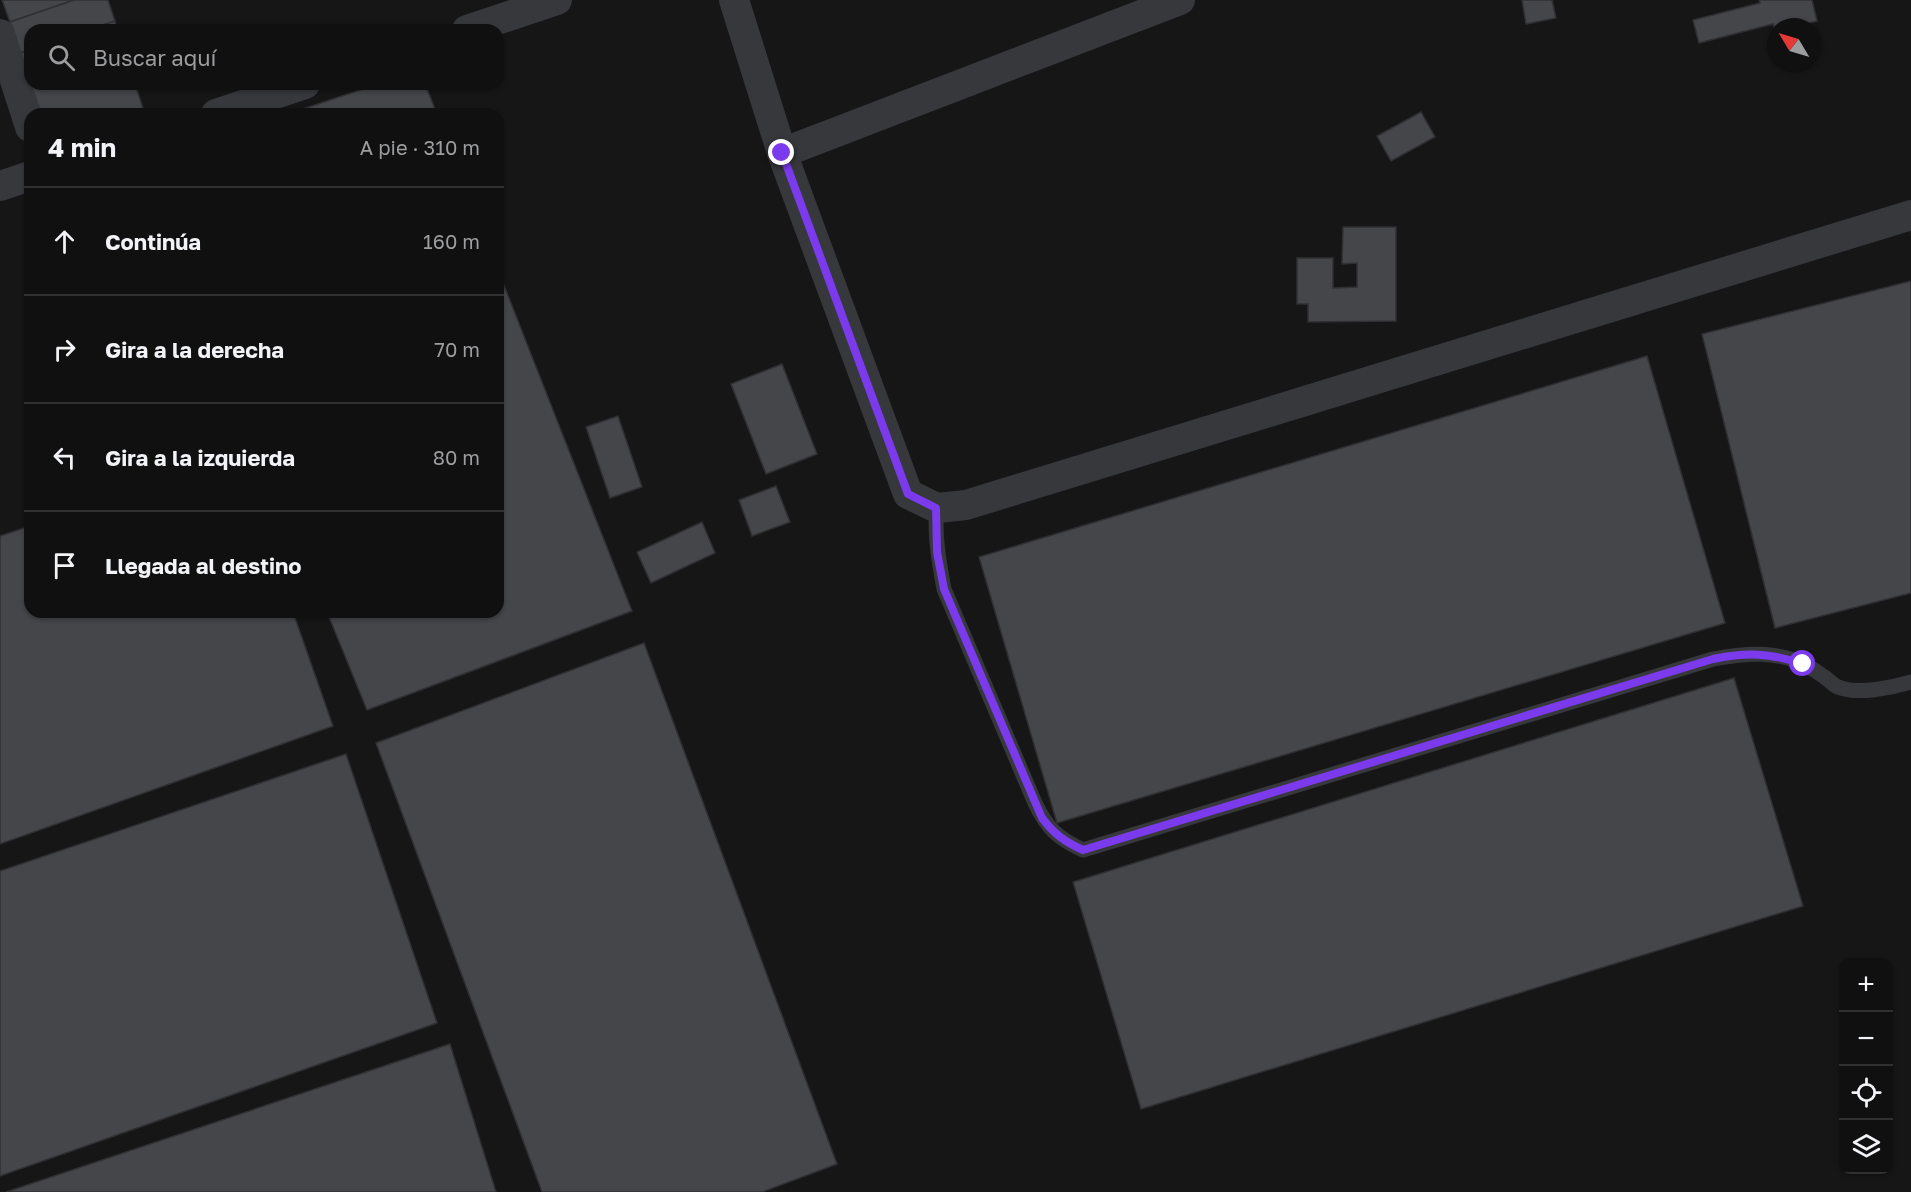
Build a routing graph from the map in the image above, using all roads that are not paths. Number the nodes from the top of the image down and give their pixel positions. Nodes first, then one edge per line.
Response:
1 (557, 0) edge
2 (734, 0) edge
3 (1180, 0) edge
4 (485, 24) edge
5 (0, 34) edge
6 (287, 90) edge
7 (24, 108) edge
8 (234, 108) edge
9 (782, 153) junction
10 (24, 178) edge
11 (0, 186) edge
12 (1911, 215) edge
13 (936, 508) junction
14 (1911, 682) edge

1 - 4 street
2 - 9 street
3 - 9 street
5 - 7 street
6 - 8 street
9 - 13 street
10 - 11 street
12 - 13 street
13 - 14 lane

